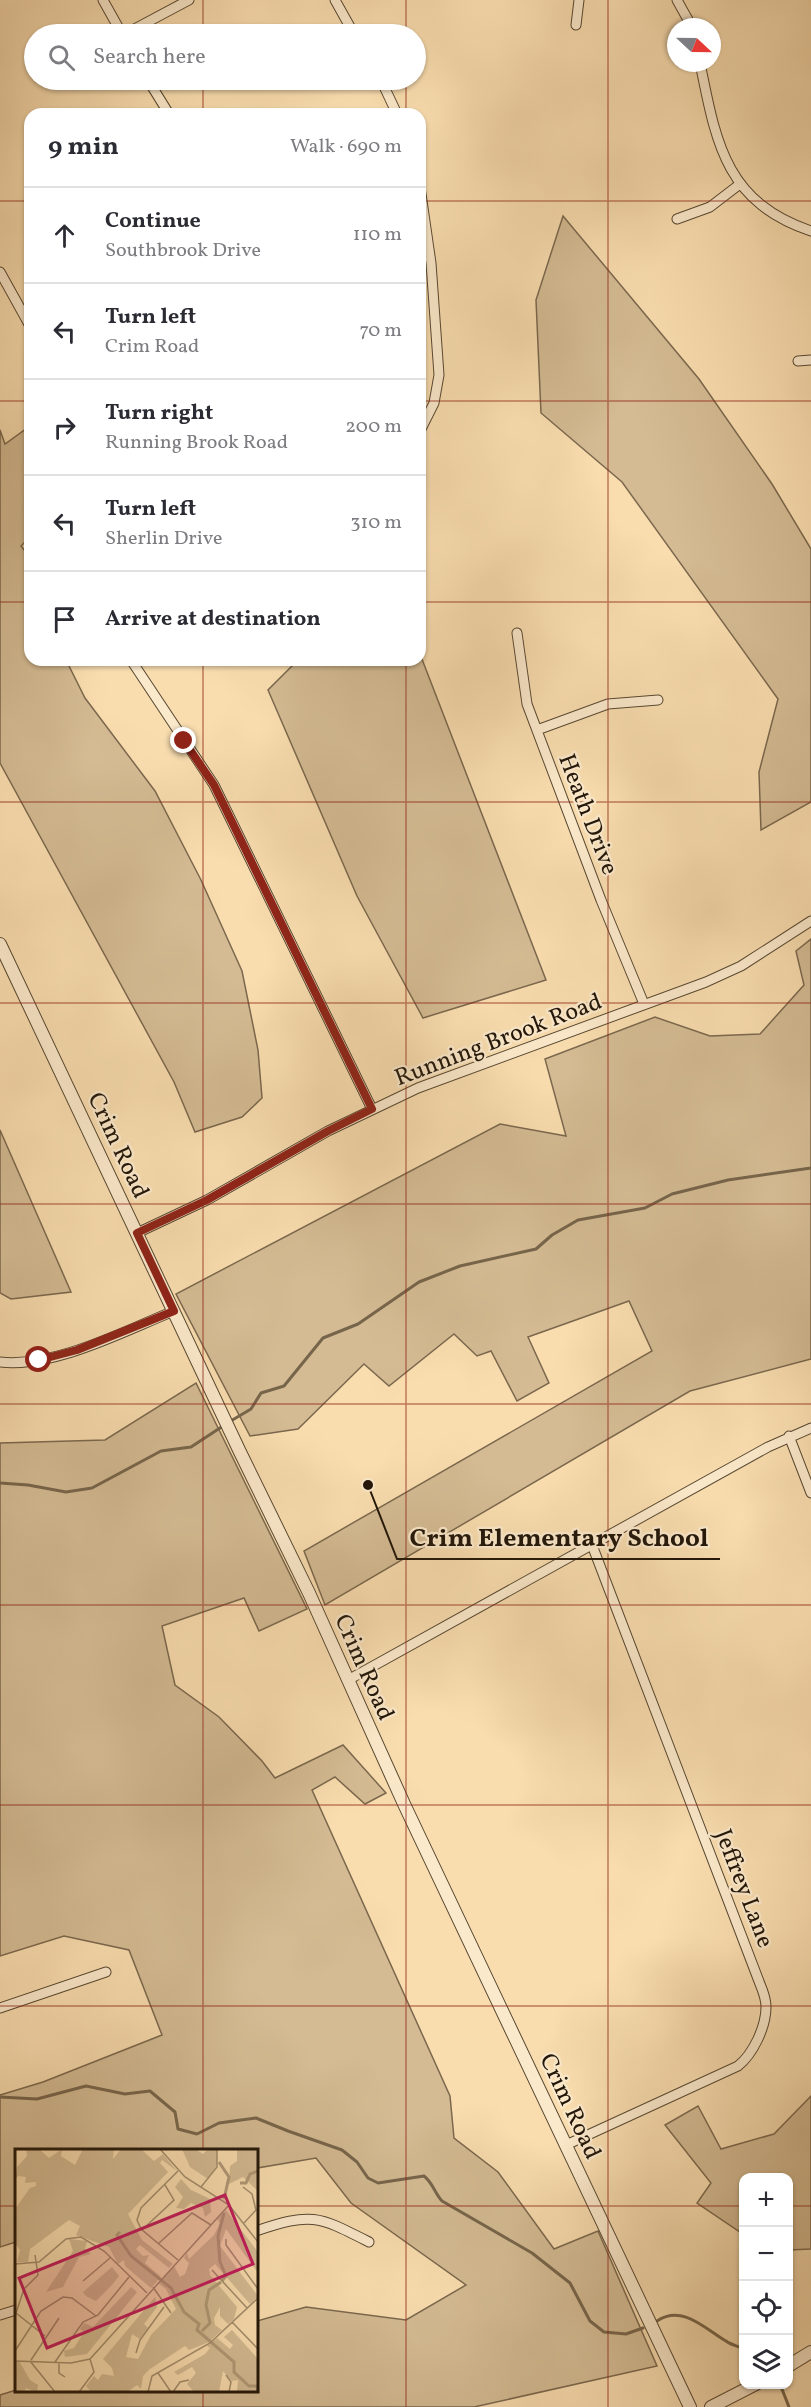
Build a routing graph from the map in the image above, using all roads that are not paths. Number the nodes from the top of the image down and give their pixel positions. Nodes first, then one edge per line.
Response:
1 (103, 0) edge
2 (189, 0) edge
3 (335, 0) edge
4 (579, 0) edge
5 (676, 0) edge
6 (687, 18) edge
7 (117, 24) edge
8 (142, 24) edge
9 (348, 24) edge
10 (576, 25) dead end
11 (702, 72) edge
12 (154, 90) edge
13 (386, 90) edge
14 (165, 108) edge
15 (394, 108) edge
16 (740, 184) junction
17 (677, 219) dead end
18 (426, 228) edge
19 (811, 231) edge
20 (0, 272) edge
21 (24, 315) edge
22 (811, 360) edge
23 (798, 361) dead end
24 (426, 418) edge
25 (518, 633) dead end
26 (135, 666) edge
27 (658, 700) dead end
28 (537, 730) junction
29 (811, 921) edge
30 (0, 944) edge
31 (644, 1004) junction
32 (372, 1109) junction
33 (137, 1233) junction
34 (174, 1311) junction
35 (0, 1362) edge
36 (811, 1428) edge
37 (789, 1436) junction
38 (811, 1493) edge
39 (592, 1545) junction
40 (348, 1680) junction
41 (106, 1972) dead end
42 (0, 2008) edge
43 (566, 2145) junction
44 (258, 2229) edge
45 (369, 2242) dead end
46 (15, 2310) edge
47 (0, 2315) edge
48 (811, 2352) edge
49 (793, 2363) edge
50 (748, 2389) edge
51 (690, 2407) edge
52 (711, 2407) edge

1 - 7 street
2 - 8 street
3 - 9 street
4 - 10 street
5 - 6 street
11 - 16 street
12 - 14 street
13 - 15 street
16 - 17 street
16 - 19 street
18 - 24 street
20 - 21 street
22 - 23 street
25 - 28 street, Heath Drive
26 - 32 street
27 - 28 street
28 - 31 street, Heath Drive
29 - 31 street, Running Brook Road
30 - 33 street, Crim Road
31 - 32 street, Running Brook Road
32 - 33 street, Running Brook Road
33 - 34 street, Crim Road
34 - 35 street
34 - 40 street, Crim Road
36 - 37 street
37 - 38 street
37 - 39 street
39 - 40 street
39 - 43 street, Jeffrey Lane
40 - 43 street, Crim Road
41 - 42 street
43 - 51 street, Crim Road
44 - 45 street
46 - 47 street
48 - 49 street
50 - 52 street

